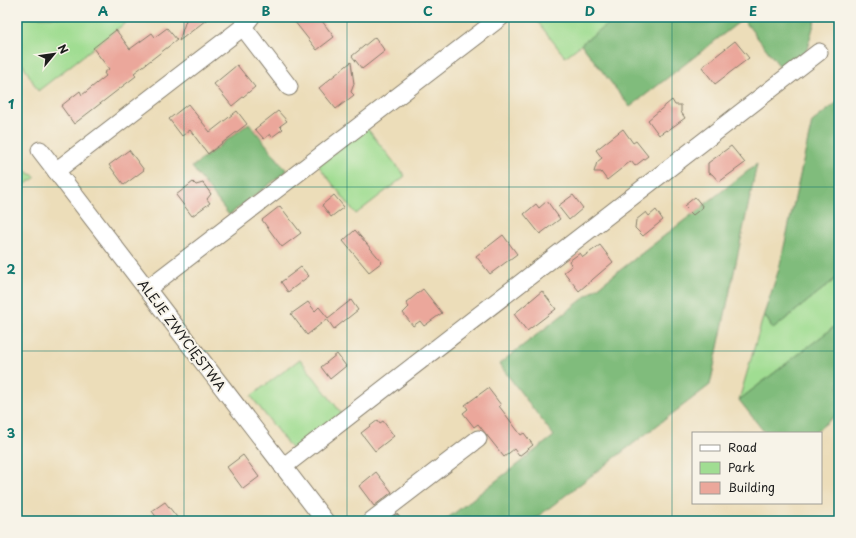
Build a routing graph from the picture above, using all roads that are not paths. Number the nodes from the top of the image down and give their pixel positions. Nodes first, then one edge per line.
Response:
1 (501, 17) edge
2 (247, 22) edge
3 (819, 52) dead end
4 (288, 87) dead end
5 (40, 150) dead end
6 (56, 171) junction
7 (147, 289) junction
8 (478, 439) dead end
9 (283, 467) junction
10 (325, 521) edge
11 (371, 521) edge

1 - 7 street
2 - 4 street
2 - 6 street
3 - 9 street
5 - 6 street, ALEJE ZWYCIĘSTWA
6 - 7 street, ALEJE ZWYCIĘSTWA
7 - 9 street, ALEJE ZWYCIĘSTWA
8 - 11 street
9 - 10 street, ALEJE ZWYCIĘSTWA

